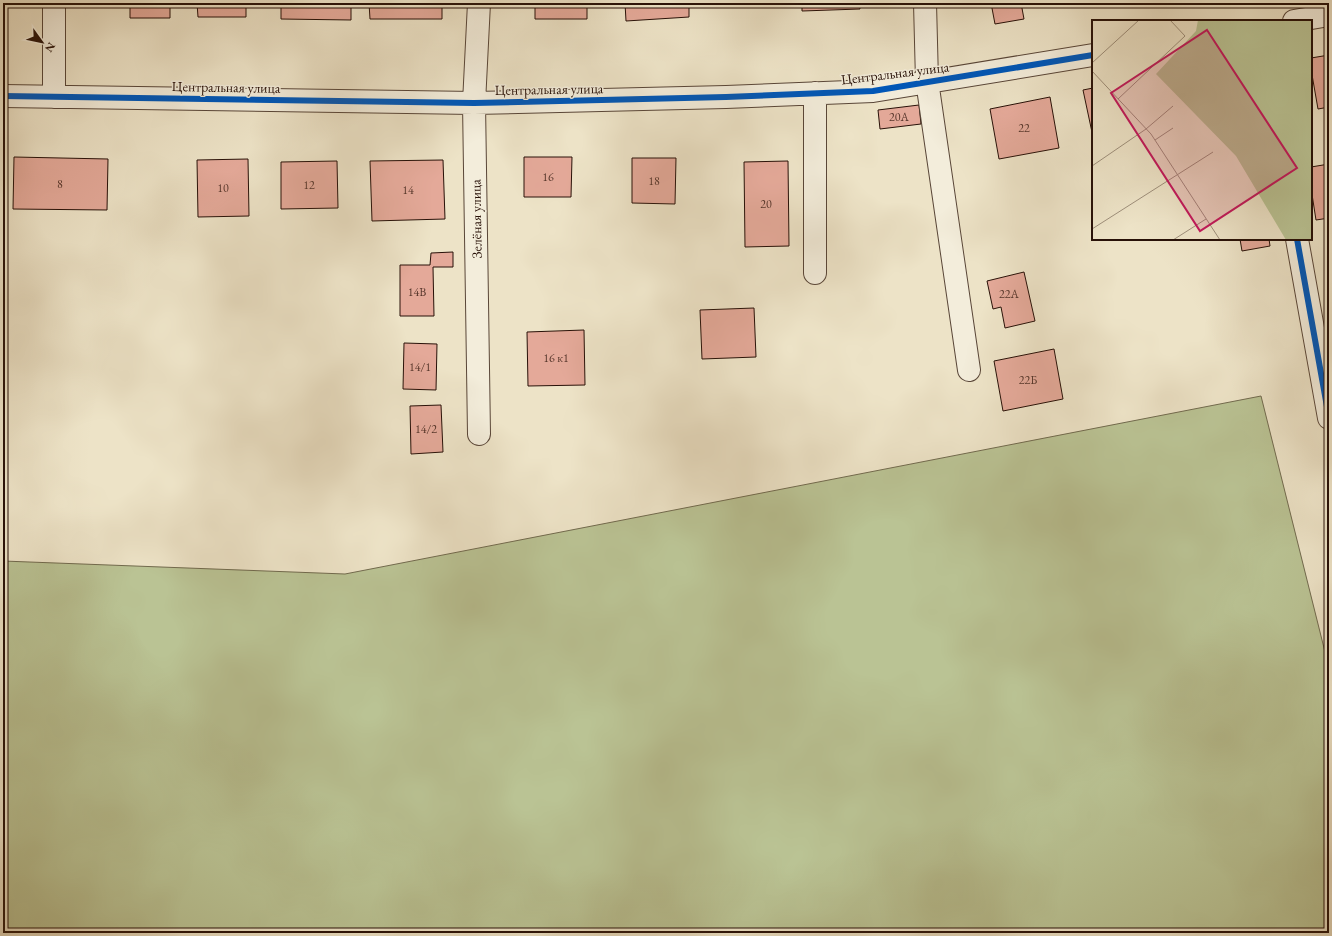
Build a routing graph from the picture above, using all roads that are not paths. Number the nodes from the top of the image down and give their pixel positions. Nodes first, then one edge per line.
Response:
1 (54, 3) edge
2 (479, 3) edge
3 (925, 3) edge
4 (1329, 15) edge
5 (1300, 20) edge
6 (1092, 55) edge
7 (927, 81) junction
8 (815, 93) junction
9 (3, 96) edge
10 (54, 97) junction
11 (474, 103) junction
12 (1298, 240) edge
13 (815, 273) dead end
14 (969, 370) dead end
15 (1329, 418) edge
16 (479, 434) dead end

1 - 10 street
2 - 11 street, Зелёная улица
3 - 7 street
4 - 5 street
6 - 7 street, Центральная улица
7 - 8 street, Центральная улица
7 - 14 street
8 - 11 street, Центральная улица
8 - 13 street
9 - 10 street, Центральная улица
10 - 11 street, Центральная улица
11 - 16 street, Зелёная улица
12 - 15 street

